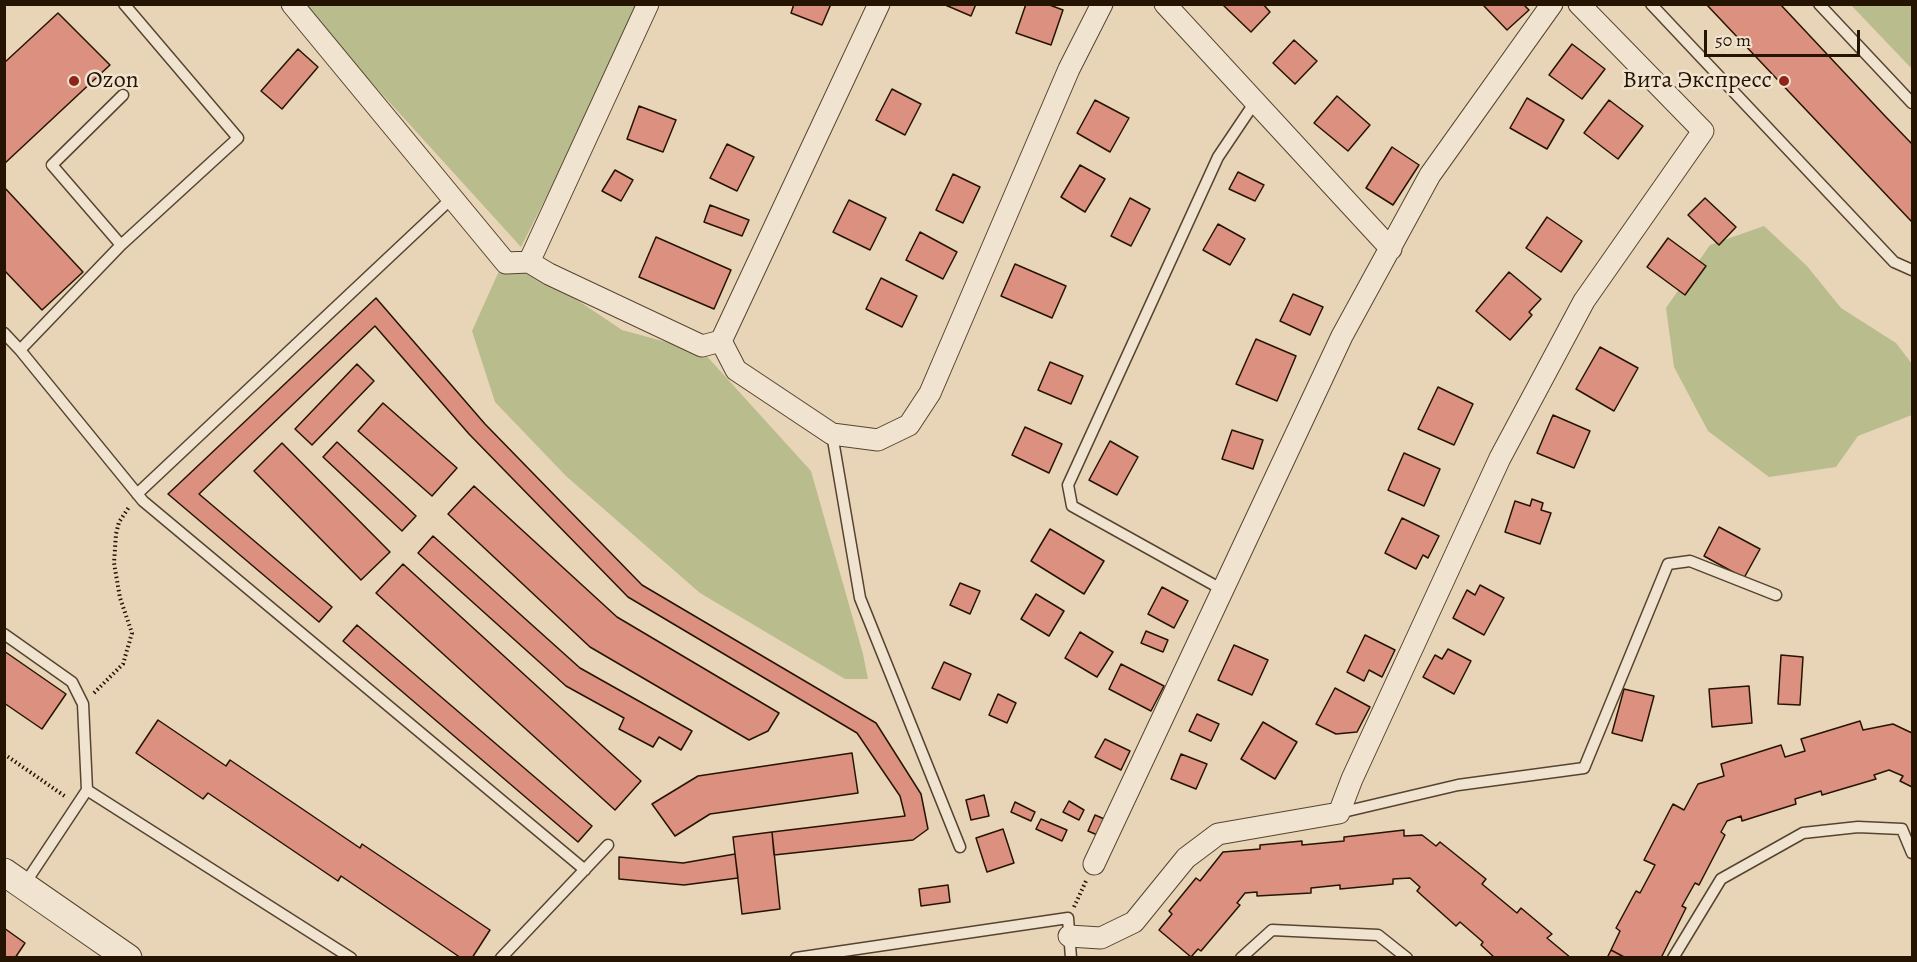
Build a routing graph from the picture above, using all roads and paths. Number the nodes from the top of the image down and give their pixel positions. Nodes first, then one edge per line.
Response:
1 (124, 4) edge
2 (292, 4) edge
3 (648, 4) edge
4 (879, 4) edge
5 (1102, 4) edge
6 (1165, 4) edge
7 (1552, 4) edge
8 (1579, 4) edge
9 (1651, 4) edge
10 (1819, 4) edge
11 (123, 95) dead end
12 (1255, 102) junction
13 (1912, 103) edge
14 (452, 198) junction
15 (121, 245) junction
16 (1391, 249) junction
17 (529, 262) junction
18 (1912, 270) edge
19 (4, 333) edge
20 (721, 341) junction
21 (20, 350) junction
22 (832, 434) junction
23 (137, 494) junction
24 (1223, 590) junction
25 (1776, 595) dead end
26 (4, 633) edge
27 (82, 704) junction
28 (4, 754) edge
29 (87, 790) junction
30 (76, 804) junction
31 (1339, 813) junction
32 (608, 845) dead end
33 (960, 847) dead end
34 (1912, 853) edge
35 (1094, 864) joint
36 (585, 870) junction
37 (14, 878) edge
38 (1069, 937) edge
39 (128, 957) edge
40 (351, 957) edge
41 (501, 957) edge
42 (796, 957) edge
43 (1241, 957) edge
44 (1407, 957) edge
45 (1673, 957) edge

1 - 15 lane
2 - 14 street
3 - 17 street
4 - 20 street
5 - 22 street
6 - 12 street
7 - 16 street
8 - 31 street
9 - 18 lane
10 - 13 lane
11 - 15 lane
12 - 16 street
12 - 24 lane
14 - 17 street
14 - 23 lane
15 - 21 lane
16 - 24 street
17 - 20 street
19 - 21 lane
20 - 22 street
21 - 23 lane
22 - 33 lane
23 - 27 path
23 - 36 lane
24 - 35 street
25 - 31 lane
26 - 27 lane
27 - 29 lane
28 - 30 path
29 - 30 lane
29 - 40 lane
30 - 37 lane
31 - 38 street
32 - 36 lane
34 - 45 lane
35 - 38 path
36 - 41 lane
37 - 39 street
38 - 42 lane
43 - 44 lane

